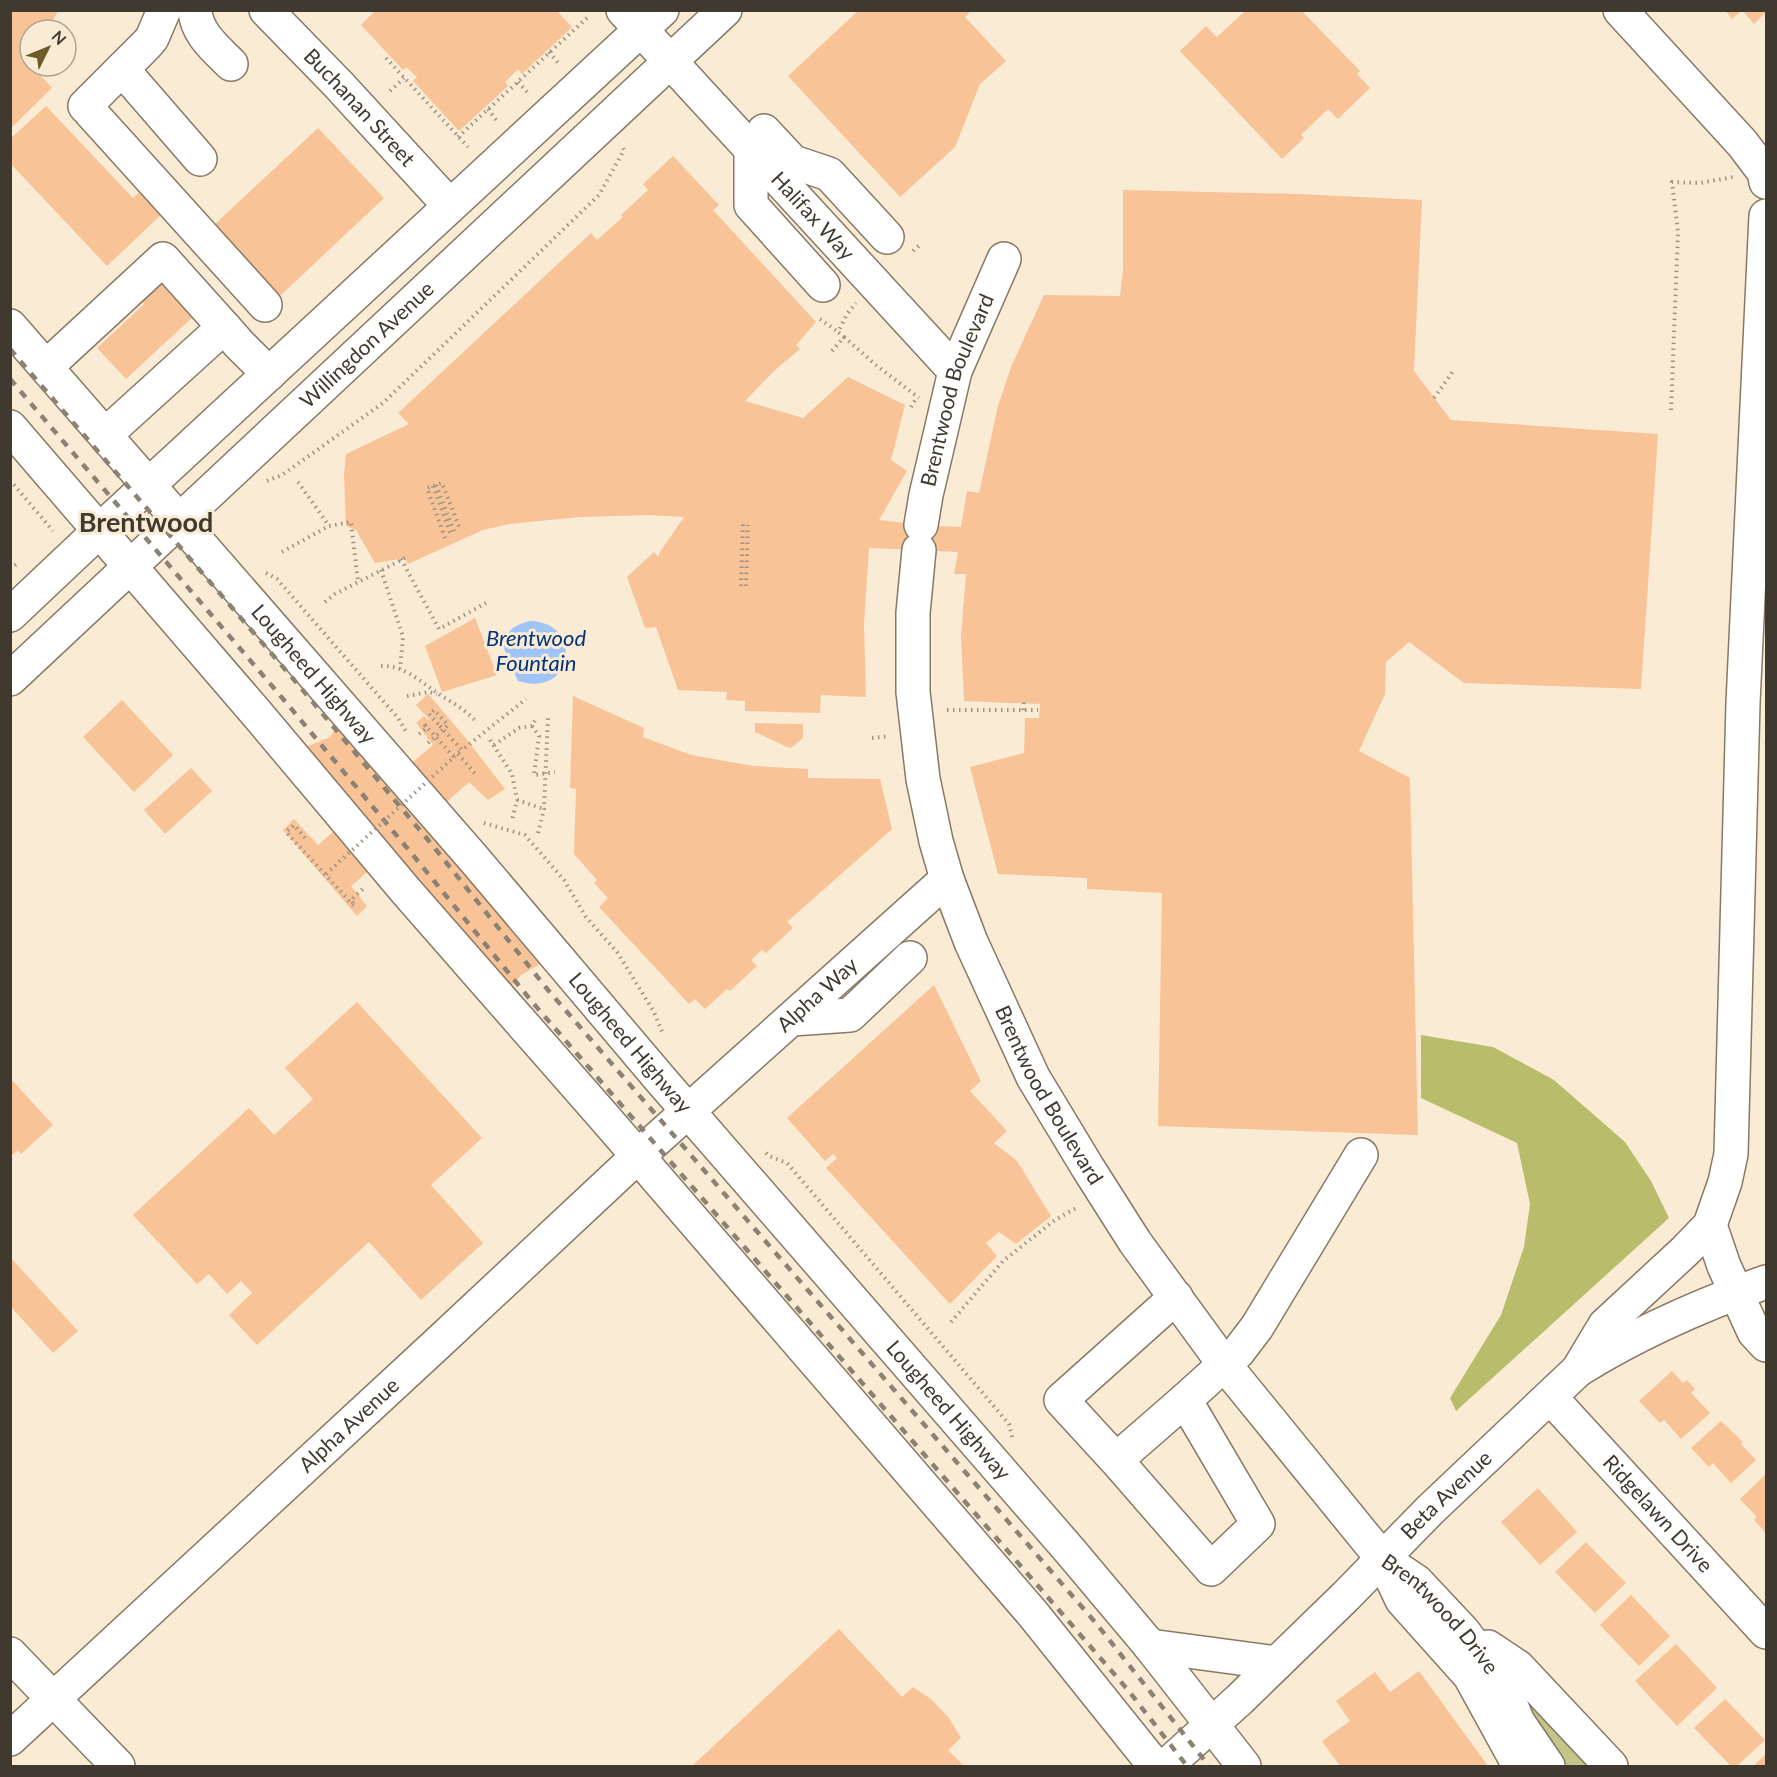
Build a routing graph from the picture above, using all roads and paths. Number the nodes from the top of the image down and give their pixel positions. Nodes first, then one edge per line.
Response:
1 (165, 10) edge
2 (195, 10) edge
3 (266, 10) edge
4 (725, 10) edge
5 (1620, 10) edge
6 (643, 14) edge
7 (587, 18) dead end
8 (549, 52) junction
9 (678, 54) junction
10 (386, 58) dead end
11 (231, 64) dead end
12 (559, 64) dead end
13 (122, 69) junction
14 (404, 78) junction
15 (518, 82) junction
16 (390, 91) dead end
17 (528, 93) dead end
18 (488, 109) junction
19 (611, 117) junction
20 (497, 121) dead end
21 (458, 136) junction
22 (468, 147) dead end
23 (751, 150) junction
24 (200, 159) dead end
25 (1766, 175) edge
26 (450, 206) junction
27 (1767, 216) edge
28 (887, 237) dead end
29 (1004, 259) dead end
30 (824, 285) dead end
31 (858, 301) dead end
32 (265, 305) dead end
33 (820, 319) dead end
34 (10, 326) edge
35 (224, 327) junction
36 (838, 332) junction
37 (844, 337) junction
38 (832, 351) dead end
39 (46, 367) junction
40 (1454, 370) dead end
41 (955, 371) junction
42 (269, 374) junction
43 (1434, 398) dead end
44 (924, 400) dead end
45 (1671, 410) dead end
46 (10, 427) edge
47 (105, 435) junction
48 (10, 480) edge
49 (265, 482) dead end
50 (298, 482) dead end
51 (148, 485) junction
52 (435, 486) junction
53 (179, 521) junction
54 (746, 524) dead end
55 (329, 526) junction
56 (460, 529) dead end
57 (53, 531) dead end
58 (99, 531) junction
59 (453, 533) dead end
60 (445, 537) dead end
61 (282, 552) dead end
62 (130, 567) junction
63 (259, 569) dead end
64 (381, 570) junction
65 (358, 582) junction
66 (743, 586) dead end
67 (325, 602) dead end
68 (486, 603) dead end
69 (10, 615) edge
70 (381, 666) dead end
71 (400, 669) junction
72 (10, 679) edge
73 (438, 694) junction
74 (407, 696) dead end
75 (526, 699) dead end
76 (1024, 702) dead end
77 (947, 710) dead end
78 (1023, 710) junction
79 (1038, 710) dead end
80 (548, 716) dead end
81 (537, 717) dead end
82 (477, 723) dead end
83 (532, 726) junction
84 (419, 734) dead end
85 (891, 736) dead end
86 (409, 738) dead end
87 (872, 738) dead end
88 (490, 740) dead end
89 (428, 743) dead end
90 (494, 745) junction
91 (462, 750) junction
92 (456, 756) junction
93 (432, 764) dead end
94 (440, 772) dead end
95 (555, 772) dead end
96 (545, 773) junction
97 (477, 776) dead end
98 (517, 800) junction
99 (544, 809) junction
100 (478, 815) dead end
101 (512, 820) dead end
102 (538, 833) dead end
103 (305, 838) dead end
104 (326, 874) junction
105 (947, 879) junction
106 (367, 885) dead end
107 (910, 958) dead end
108 (792, 1019) junction
109 (669, 1042) dead end
110 (689, 1111) junction
111 (760, 1147) dead end
112 (1361, 1155) dead end
113 (638, 1156) junction
114 (1078, 1207) dead end
115 (1710, 1225) junction
116 (1752, 1288) edge
117 (1176, 1297) junction
118 (951, 1322) dead end
119 (1767, 1345) edge
120 (1224, 1364) junction
121 (1578, 1370) junction
122 (1550, 1397) junction
123 (1185, 1400) junction
124 (999, 1412) dead end
125 (1116, 1460) junction
126 (1382, 1558) junction
127 (1463, 1631) junction
128 (1767, 1632) edge
129 (1150, 1646) junction
130 (10, 1654) edge
131 (1277, 1663) junction
132 (53, 1699) junction
133 (1212, 1725) junction
134 (10, 1739) edge
135 (118, 1767) edge
136 (1155, 1767) edge
137 (1166, 1767) edge
138 (1244, 1767) edge
139 (1522, 1767) edge
140 (1548, 1767) edge
141 (1611, 1767) edge

1 - 13 main road
2 - 11 main road
3 - 26 main road, Buchanan Street
4 - 9 main road, Willingdon Avenue
5 - 25 main road
6 - 9 main road
6 - 26 main road
7 - 8 path
8 - 12 path
8 - 15 path
9 - 19 main road, Willingdon Avenue
9 - 23 main road, Halifax Way
9 - 28 main road
10 - 14 path
13 - 24 main road
13 - 32 main road
14 - 16 path
14 - 21 path
15 - 17 path
15 - 18 path
18 - 20 path
18 - 21 path
19 - 49 path
19 - 53 main road, Willingdon Avenue
21 - 22 path
23 - 30 main road
23 - 41 main road, Halifax Way
25 - 45 path
26 - 42 main road
27 - 115 main road
29 - 41 main road, Brentwood Boulevard
31 - 36 path
33 - 36 path
34 - 39 main road, Lougheed Highway
35 - 39 main road
35 - 42 main road
35 - 47 main road
36 - 37 path
37 - 38 path
37 - 44 path
39 - 47 main road, Lougheed Highway
40 - 43 path
41 - 105 main road, Brentwood Boulevard
42 - 51 main road
46 - 58 main road
47 - 51 main road, Lougheed Highway
48 - 57 path
50 - 55 path
51 - 53 main road, Lougheed Highway
51 - 58 main road
52 - 56 path
52 - 59 path
52 - 60 path
53 - 62 main road, Willingdon Avenue
53 - 110 main road, Lougheed Highway
54 - 66 path
55 - 61 path
55 - 65 path
58 - 62 main road
58 - 69 main road
62 - 72 main road, Willingdon Avenue
62 - 113 main road
63 - 86 path
64 - 65 path
64 - 68 path
64 - 71 path
65 - 67 path
70 - 71 path
71 - 73 path
73 - 74 path
73 - 82 path
75 - 91 path, bridge
76 - 78 path
77 - 78 path
78 - 79 path
80 - 96 path
81 - 83 path
83 - 90 path
83 - 96 path
84 - 92 path, bridge
85 - 87 path
88 - 90 path
89 - 91 path, bridge
90 - 98 path
91 - 92 path, bridge
92 - 97 path
92 - 104 path, bridge
93 - 94 path
95 - 96 path
96 - 99 path
98 - 99 path
98 - 101 path
99 - 102 path
100 - 109 path
103 - 104 path
104 - 106 path
105 - 108 main road, Alpha Way
105 - 117 main road, Brentwood Boulevard
107 - 108 main road
108 - 110 main road, Alpha Way
110 - 113 main road, Alpha Avenue
110 - 129 main road, Lougheed Highway
111 - 124 path
112 - 120 main road
113 - 132 main road, Alpha Avenue
113 - 136 main road
114 - 118 path
115 - 116 main road
115 - 121 main road
116 - 119 main road
116 - 121 main road, Beta Avenue
117 - 120 main road, Brentwood Boulevard
117 - 125 main road
120 - 123 main road
120 - 126 main road, Brentwood Boulevard
121 - 122 main road, Beta Avenue
122 - 126 main road, Beta Avenue
122 - 128 main road, Ridgelawn Drive
123 - 125 main road
123 - 125 main road
126 - 127 main road, Brentwood Drive
126 - 131 main road, Beta Avenue
126 - 139 main road, Brentwood Drive
127 - 140 main road, Brentwood Drive
127 - 141 main road
129 - 131 main road
129 - 133 main road, Lougheed Highway
130 - 132 main road
131 - 133 main road, Beta Avenue
132 - 134 main road, Alpha Avenue
132 - 135 main road
133 - 137 main road, Beta Avenue
133 - 138 main road, Lougheed Highway

